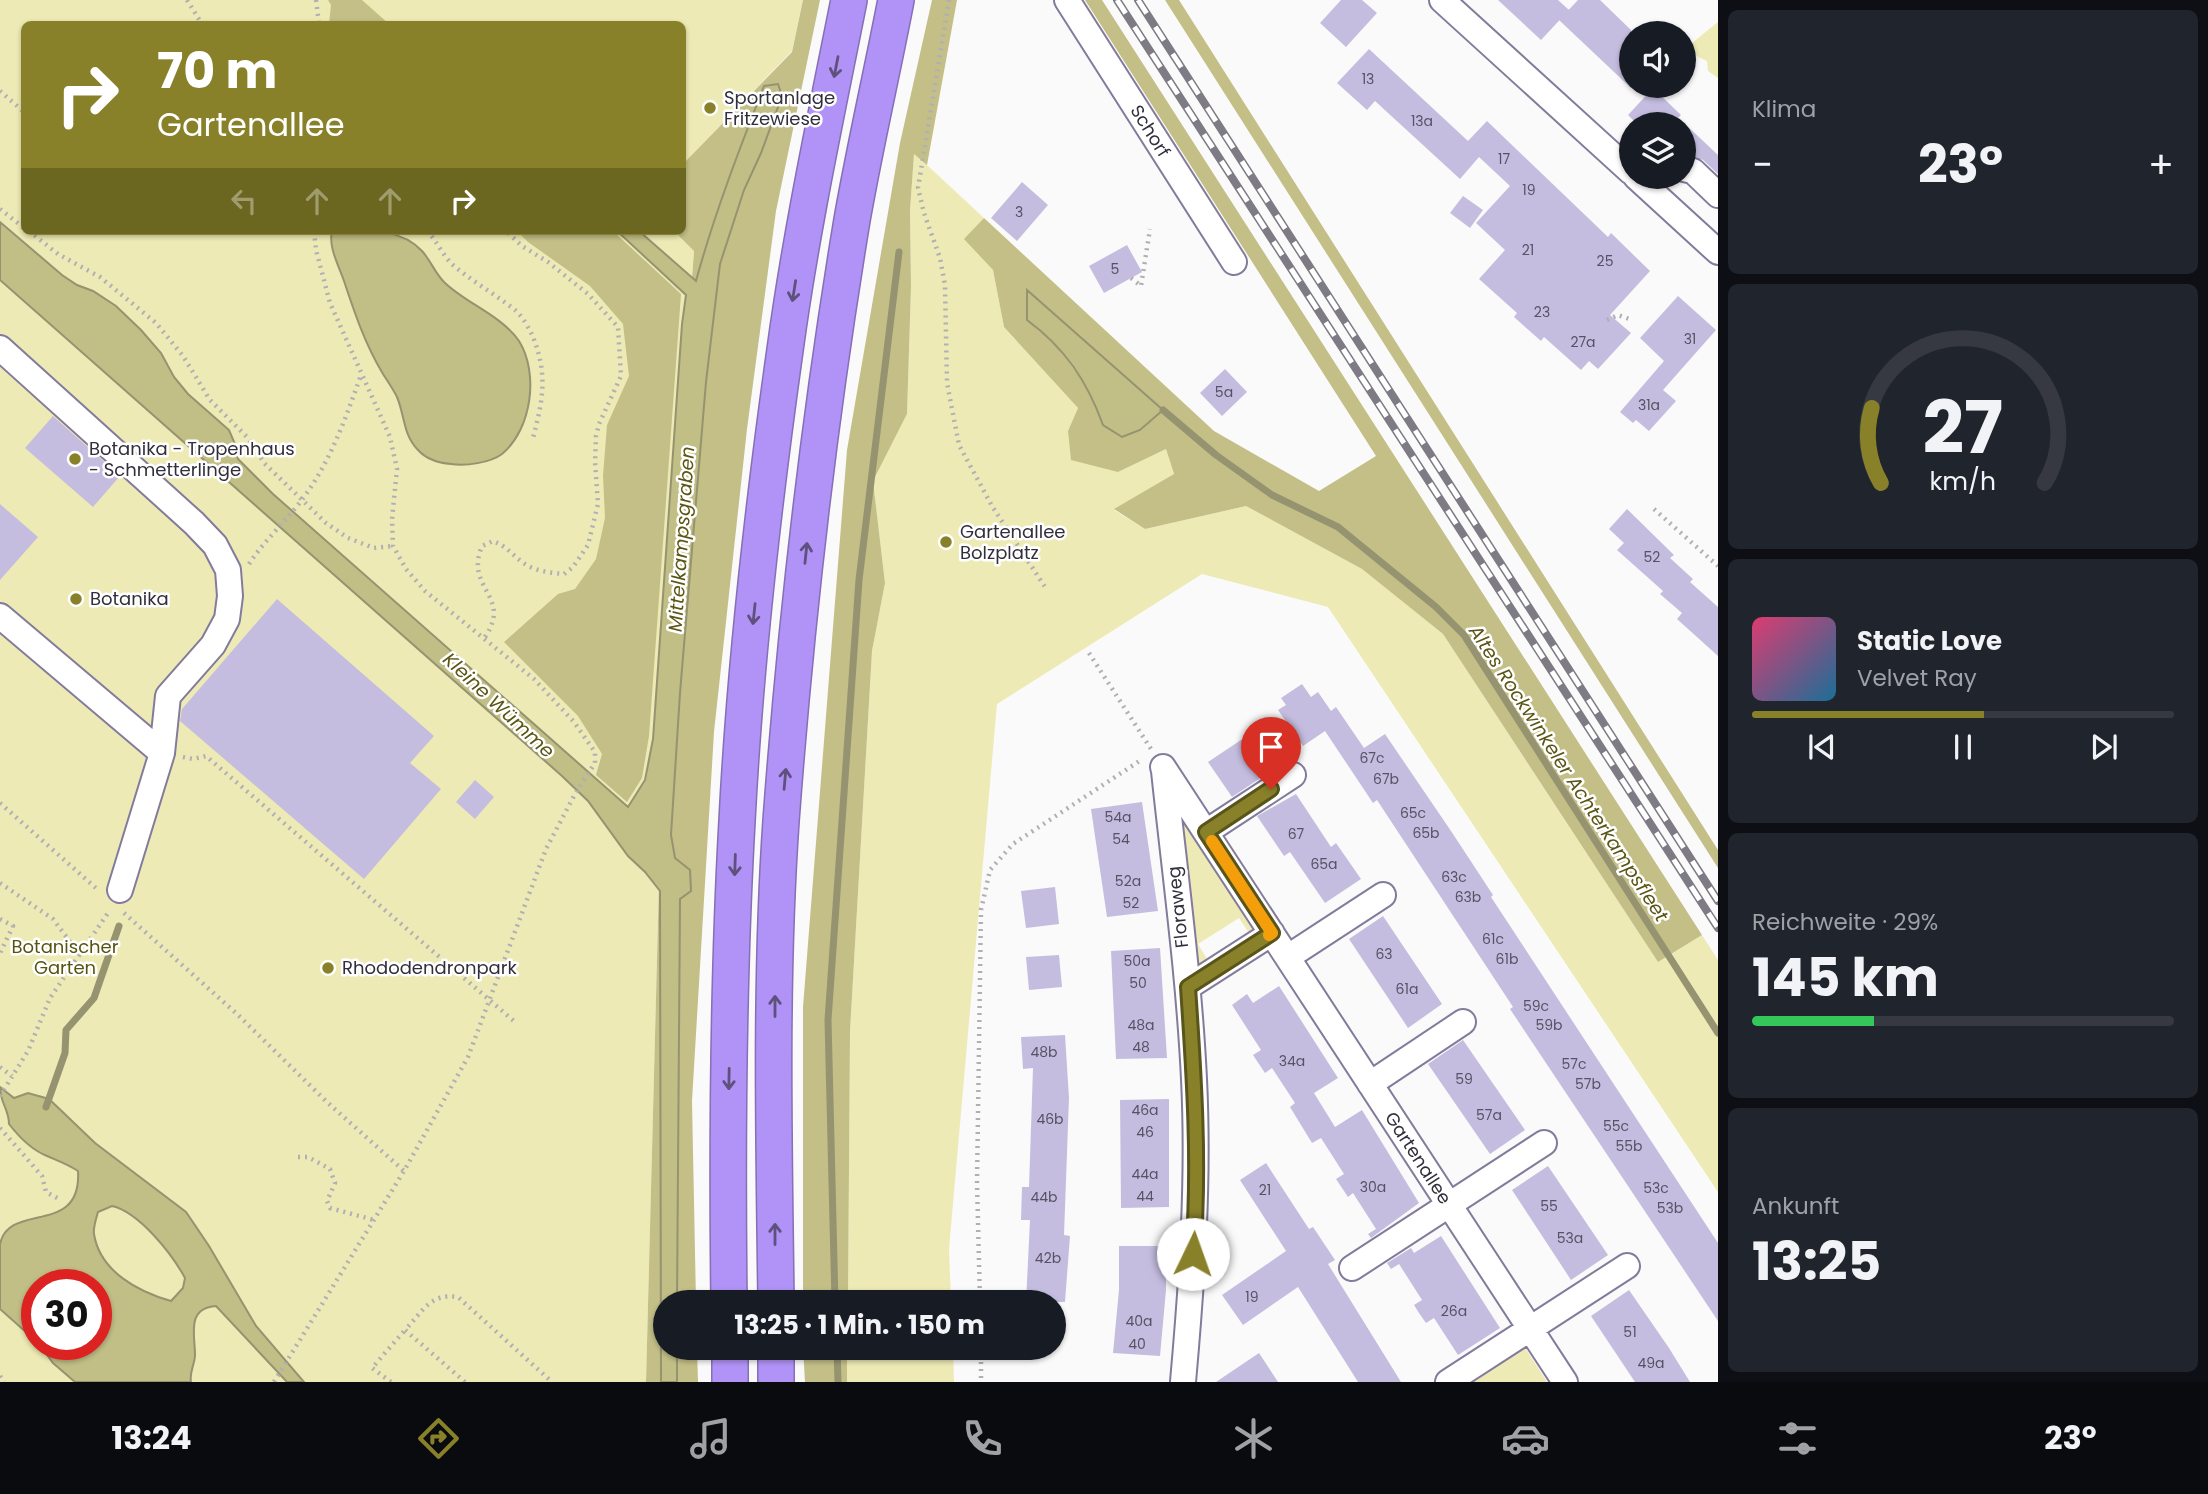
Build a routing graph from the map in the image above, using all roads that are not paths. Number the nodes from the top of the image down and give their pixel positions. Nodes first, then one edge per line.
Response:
1 (849, 0) edge
2 (896, 0) edge
3 (1067, 0) edge
4 (1442, 0) edge
5 (1619, 161) edge
6 (1696, 174) edge
7 (1650, 189) edge
8 (1718, 195) edge
9 (1718, 252) edge
10 (1234, 262) dead end
11 (0, 348) edge
12 (0, 617) edge
13 (162, 752) junction
14 (1163, 767) joint
15 (1293, 775) dead end
16 (1206, 832) junction
17 (1382, 895) dead end
18 (117, 897) road end
19 (1272, 933) junction
20 (1288, 957) junction
21 (1188, 987) junction
22 (1463, 1022) dead end
23 (1370, 1084) junction
24 (1544, 1143) dead end
25 (1449, 1205) junction
26 (1627, 1266) dead end
27 (1352, 1268) dead end
28 (729, 1290) edge
29 (776, 1290) edge
30 (1531, 1329) junction
31 (730, 1360) edge
32 (776, 1360) edge
33 (730, 1382) edge
34 (776, 1382) edge
35 (1183, 1382) edge
36 (1448, 1382) edge
37 (1565, 1382) edge

1 -> 28 highway
29 -> 2 highway
3 - 10 street, Schorf
4 - 5 street
6 - 8 street
7 - 9 street
11 - 13 street
12 - 13 street
13 - 18 street
14 - 16 street, Gartenallee
14 - 21 street, Floraweg
15 - 16 street
16 - 19 street, Gartenallee
17 - 20 street
19 - 20 street, Gartenallee
19 - 21 street
20 - 23 street, Gartenallee
21 - 35 street, Floraweg
22 - 23 street
23 - 25 street, Gartenallee
24 - 25 street
25 - 27 street
25 - 30 street, Gartenallee
26 - 30 street
30 - 36 street
30 - 37 street, Gartenallee
31 - 33 highway
32 - 34 highway

